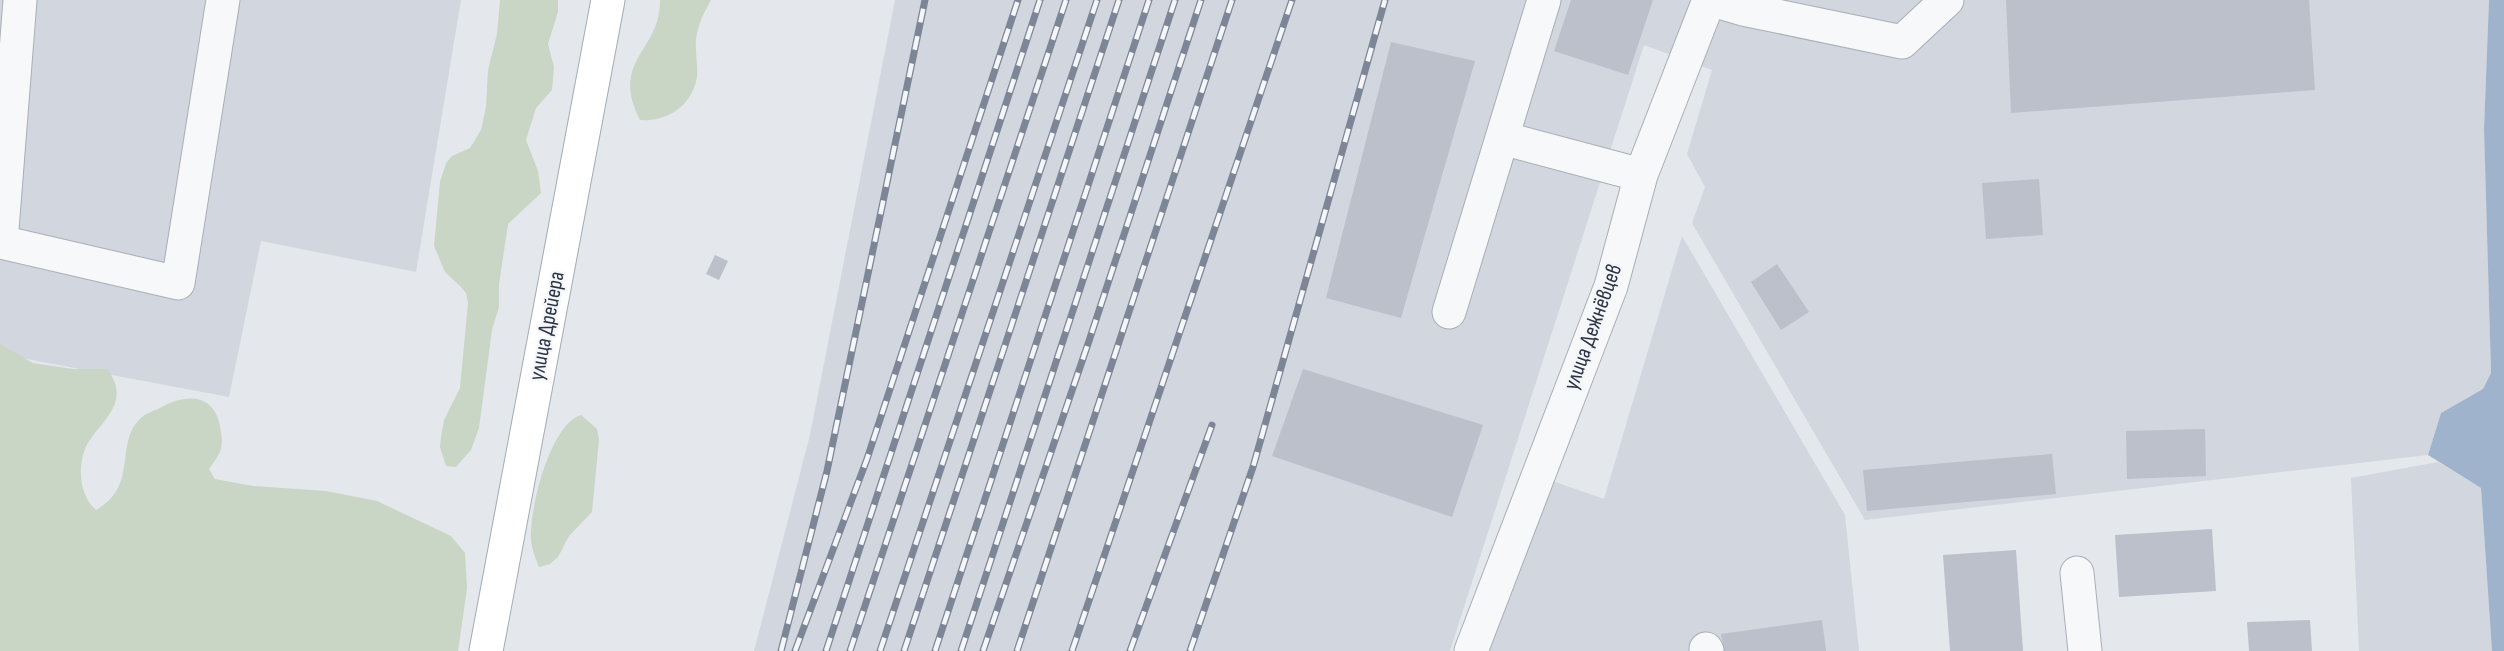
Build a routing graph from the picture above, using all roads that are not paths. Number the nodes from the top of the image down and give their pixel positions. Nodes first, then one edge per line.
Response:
1 (20, 0) edge
2 (223, 0) edge
3 (608, 0) edge
4 (1544, 0) edge
5 (1711, 0) edge
6 (1947, 0) edge
7 (1502, 138) junction
8 (1641, 175) junction
9 (1449, 312) dead end
10 (2078, 573) dead end
11 (486, 651) edge
12 (1471, 651) edge
13 (2085, 651) edge

1 - 2 street
3 - 11 main road, улица Дрейера
4 - 7 street
5 - 6 street
5 - 8 street, улица Дежнёвцев
7 - 8 street
7 - 9 street
8 - 12 street, улица Дежнёвцев
10 - 13 street

